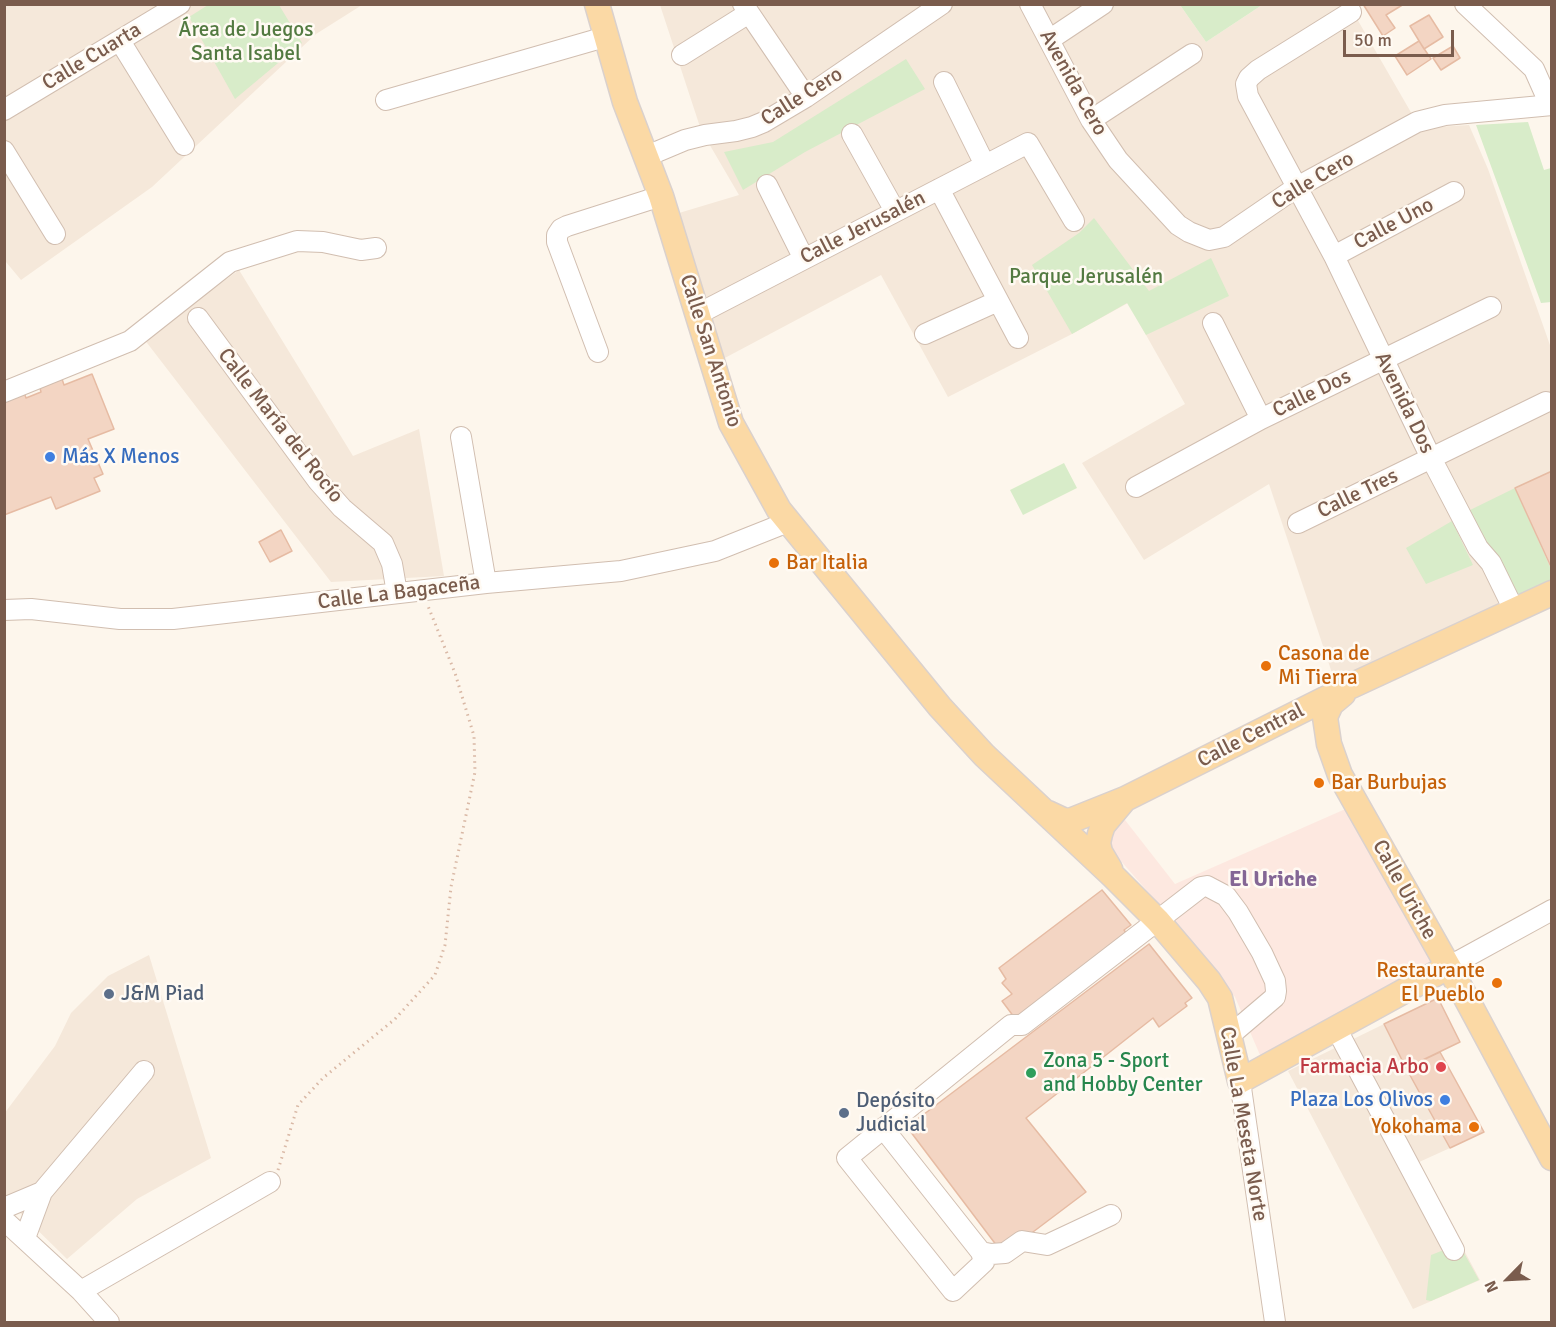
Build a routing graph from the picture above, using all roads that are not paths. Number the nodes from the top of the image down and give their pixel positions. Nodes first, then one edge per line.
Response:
1 (180, 4) edge
2 (597, 4) edge
3 (942, 4) edge
4 (1030, 4) edge
5 (1103, 4) edge
6 (1465, 4) edge
7 (746, 9) edge
8 (1351, 12) dead end
9 (605, 37) junction
10 (1049, 40) junction
11 (120, 41) junction
12 (1192, 54) dead end
13 (682, 55) dead end
14 (944, 82) dead end
15 (806, 97) junction
16 (386, 100) dead end
17 (1550, 105) edge
18 (4, 110) edge
19 (1091, 120) junction
20 (852, 134) dead end
21 (184, 145) dead end
22 (4, 152) edge
23 (647, 156) junction
24 (985, 165) junction
25 (767, 185) dead end
26 (1297, 187) junction
27 (939, 189) junction
28 (1454, 192) dead end
29 (661, 196) junction
30 (895, 211) junction
31 (1074, 221) dead end
32 (55, 234) dead end
33 (1209, 240) joint
34 (376, 248) dead end
35 (1334, 256) junction
36 (804, 259) junction
37 (998, 301) junction
38 (1491, 307) dead end
39 (698, 314) junction
40 (198, 318) dead end
41 (1213, 323) dead end
42 (925, 334) dead end
43 (1018, 338) dead end
44 (598, 352) dead end
45 (1383, 359) junction
46 (4, 392) edge
47 (1546, 402) dead end
48 (1261, 419) junction
49 (461, 437) dead end
50 (1431, 459) junction
51 (1136, 487) dead end
52 (788, 522) junction
53 (1298, 523) dead end
54 (486, 583) junction
55 (397, 593) junction
56 (1550, 596) edge
57 (4, 610) edge
58 (1508, 613) junction
59 (1351, 686) junction
60 (1277, 723) junction
61 (1340, 775) junction
62 (1125, 799) junction
63 (1047, 813) junction
64 (1113, 876) junction
65 (1551, 910) edge
66 (1158, 921) junction
67 (1435, 945) junction
68 (1448, 967) junction
69 (1428, 979) junction
70 (1220, 998) junction
71 (1336, 1028) junction
72 (1235, 1031) junction
73 (1274, 1062) junction
74 (144, 1071) dead end
75 (1240, 1081) junction
76 (883, 1128) junction
77 (1551, 1158) edge
78 (270, 1182) road end
79 (42, 1192) junction
80 (4, 1208) edge
81 (1111, 1215) dead end
82 (4, 1220) edge
83 (25, 1238) junction
84 (1454, 1250) dead end
85 (981, 1252) junction
86 (81, 1291) junction
87 (109, 1323) edge
88 (1275, 1323) edge

1 - 11 street, Calle Cuarta
2 - 9 main road, Calle San Antonio
3 - 15 street, Calle Cero
4 - 10 street, Avenida Cero
5 - 10 street
6 - 17 street
7 - 13 street
7 - 15 street
8 - 26 street, Avenida Dos
9 - 16 street
9 - 23 main road, Calle San Antonio
10 - 19 street, Avenida Cero
11 - 18 street, Calle Cuarta
11 - 21 street
12 - 19 street
14 - 24 street
15 - 23 street, Calle Cero
17 - 26 street, Calle Cero
19 - 33 street, Avenida Cero
20 - 30 street
22 - 32 street
23 - 29 main road, Calle San Antonio
24 - 27 street, Calle Jerusalén
24 - 31 street, Calle Jerusalén
25 - 36 street
26 - 33 street, Calle Cero
26 - 35 street, Avenida Dos
27 - 30 street, Calle Jerusalén
27 - 37 street
28 - 35 street, Calle Uno
29 - 39 main road, Calle San Antonio
29 - 44 street
30 - 36 street, Calle Jerusalén
34 - 46 street
35 - 45 street, Avenida Dos
36 - 39 street, Calle Jerusalén
37 - 42 street
37 - 43 street
38 - 45 street, Calle Dos
39 - 52 main road, Calle San Antonio
40 - 55 street, Calle María del Rocío
41 - 48 street
45 - 48 street, Calle Dos
45 - 50 street, Avenida Dos
47 - 50 street, Calle Tres
48 - 51 street, Calle Dos
49 - 54 street
50 - 53 street, Calle Tres
50 - 58 street, Avenida Dos
52 - 54 street, Calle La Bagaceña
52 - 63 main road, Calle San Antonio
54 - 55 street, Calle La Bagaceña
55 - 57 street, Calle La Bagaceña
56 - 58 main road, Calle Central
58 - 59 main road, Calle Central
59 - 60 main road, Calle Central
59 - 61 main road, Calle Uriche
60 - 61 main road
60 - 62 main road, Calle Central
61 - 67 main road, Calle Uriche
62 - 63 main road, Calle Central
62 - 64 main road
63 - 64 main road, Calle La Meseta Norte
64 - 66 main road, Calle La Meseta Norte
65 - 68 street
66 - 70 main road, Calle La Meseta Norte
66 - 72 street
66 - 76 street
67 - 68 main road, Calle Uriche
67 - 69 main road
68 - 69 main road
68 - 77 main road, Calle Uriche
69 - 71 main road
70 - 72 main road
70 - 75 main road, Calle La Meseta Norte
71 - 73 main road
71 - 84 street
72 - 73 main road
73 - 75 main road
74 - 79 street
75 - 88 street, Calle La Meseta Norte
76 - 85 street
76 - 85 street
78 - 86 street
79 - 80 street
79 - 83 street
81 - 85 street
82 - 83 street
83 - 86 street
86 - 87 street

